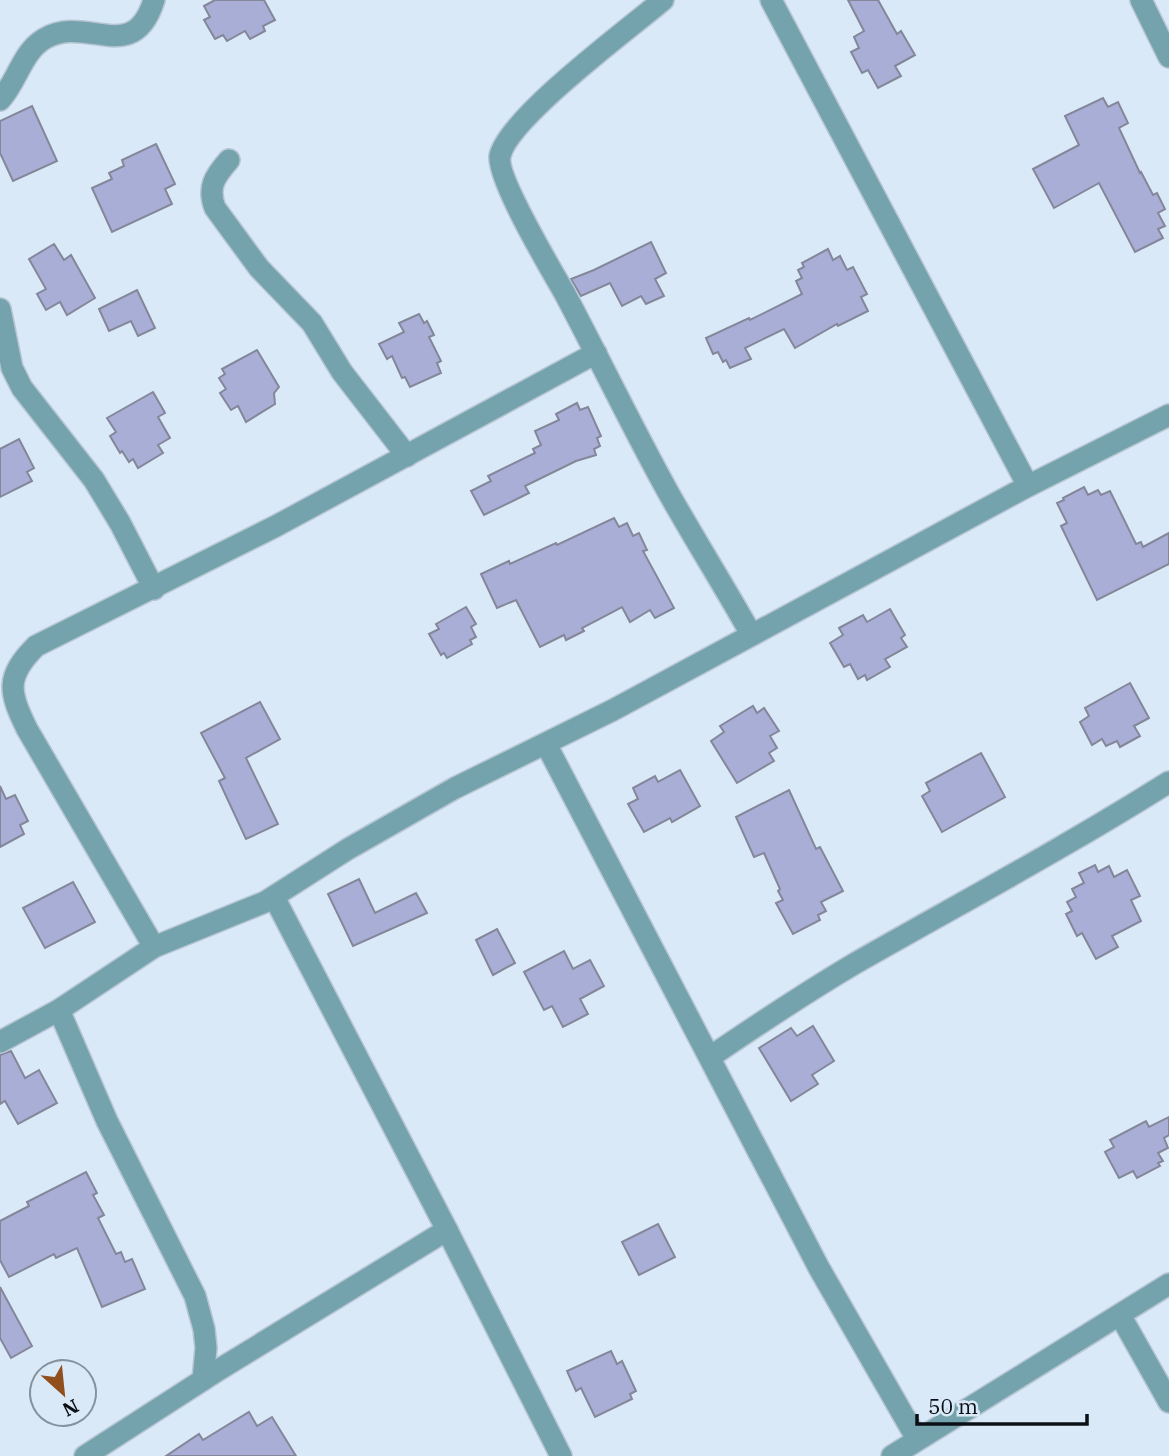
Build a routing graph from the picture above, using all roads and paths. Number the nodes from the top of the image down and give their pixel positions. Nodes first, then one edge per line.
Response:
1 (153, 0) edge
2 (663, 0) edge
3 (771, 0) edge
4 (1141, 0) edge
5 (1169, 57) edge
6 (0, 100) edge
7 (229, 160) dead end
8 (0, 309) edge
9 (596, 353) junction
10 (1169, 415) edge
11 (407, 456) junction
12 (1028, 486) junction
13 (154, 589) junction
14 (751, 634) junction
15 (546, 744) junction
16 (1169, 782) edge
17 (274, 897) junction
18 (154, 947) junction
19 (59, 1010) junction
20 (0, 1042) edge
21 (710, 1057) junction
22 (447, 1230) junction
23 (1169, 1284) edge
24 (1120, 1315) junction
25 (203, 1380) junction
26 (1169, 1402) edge
27 (917, 1439) junction
28 (85, 1456) edge
29 (561, 1456) edge
30 (892, 1456) edge

1 - 6 street
2 - 9 street
3 - 12 street
4 - 5 street
7 - 11 street
8 - 13 street
9 - 11 street
9 - 14 street
10 - 12 street
11 - 13 street
12 - 14 street
13 - 18 street
14 - 15 street
15 - 17 street
15 - 21 street
16 - 21 street
17 - 18 street
17 - 22 street
18 - 19 street
19 - 20 street
19 - 25 street
21 - 27 street
22 - 25 street
22 - 29 street
23 - 24 street
24 - 26 street
24 - 27 street
25 - 28 street
27 - 30 street

